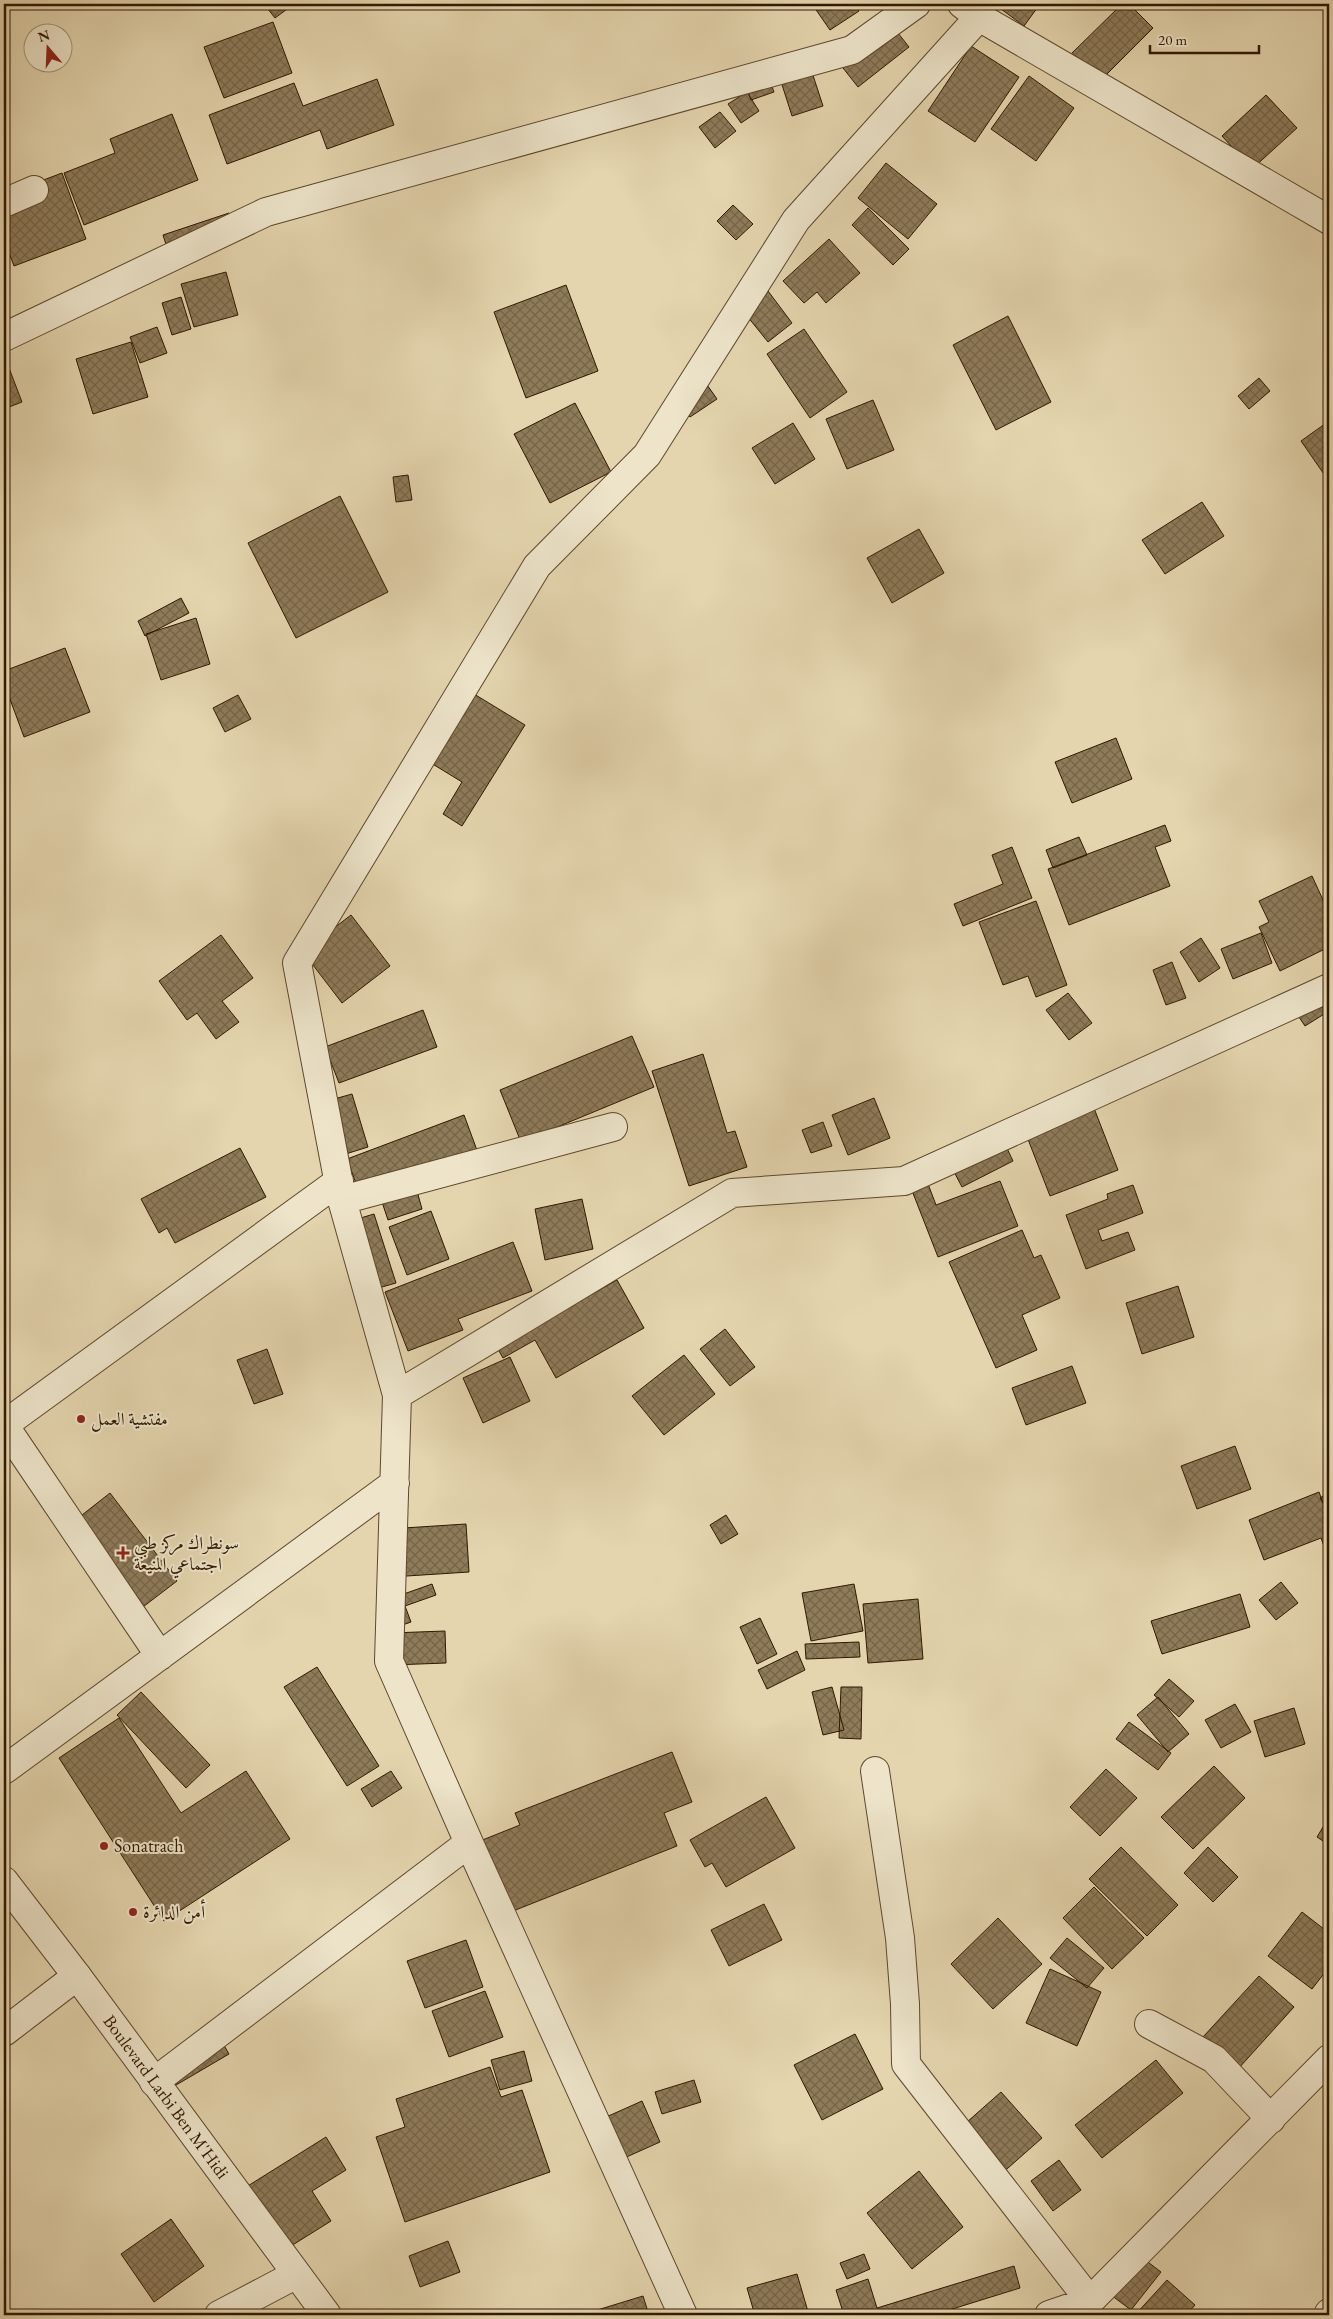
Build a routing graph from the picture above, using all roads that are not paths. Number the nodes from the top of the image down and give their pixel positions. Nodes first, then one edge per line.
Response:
1 (916, 4) edge
2 (971, 10) edge
3 (34, 190) dead end
4 (4, 203) edge
5 (1329, 220) edge
6 (4, 337) edge
7 (1329, 988) edge
8 (613, 1127) dead end
9 (340, 1191) junction
10 (397, 1395) junction
11 (4, 1425) edge
12 (395, 1483) junction
13 (160, 1656) junction
14 (4, 1770) edge
15 (875, 1771) dead end
16 (469, 1843) junction
17 (4, 1881) edge
18 (77, 1976) junction
19 (1149, 2024) dead end
20 (4, 2032) edge
21 (1329, 2061) edge
22 (154, 2082) junction
23 (1271, 2118) junction
24 (295, 2275) junction
25 (1090, 2302) junction
26 (219, 2315) edge
27 (327, 2315) edge
28 (684, 2315) edge
29 (1049, 2315) edge

1 - 6 street
2 - 5 street
2 - 9 street
3 - 4 street
7 - 10 street
8 - 9 street
9 - 10 street
9 - 11 street
10 - 12 street
11 - 13 street
12 - 13 street
12 - 16 street
13 - 14 street
15 - 25 street
16 - 22 street
16 - 28 street
17 - 18 street, Boulevard Larbi Ben M'Hidi
18 - 20 street
18 - 22 street, Boulevard Larbi Ben M'Hidi
19 - 23 street
21 - 23 street
22 - 24 street, Boulevard Larbi Ben M'Hidi
23 - 25 street
24 - 26 street
24 - 27 street, Boulevard Larbi Ben M'Hidi
25 - 29 street

